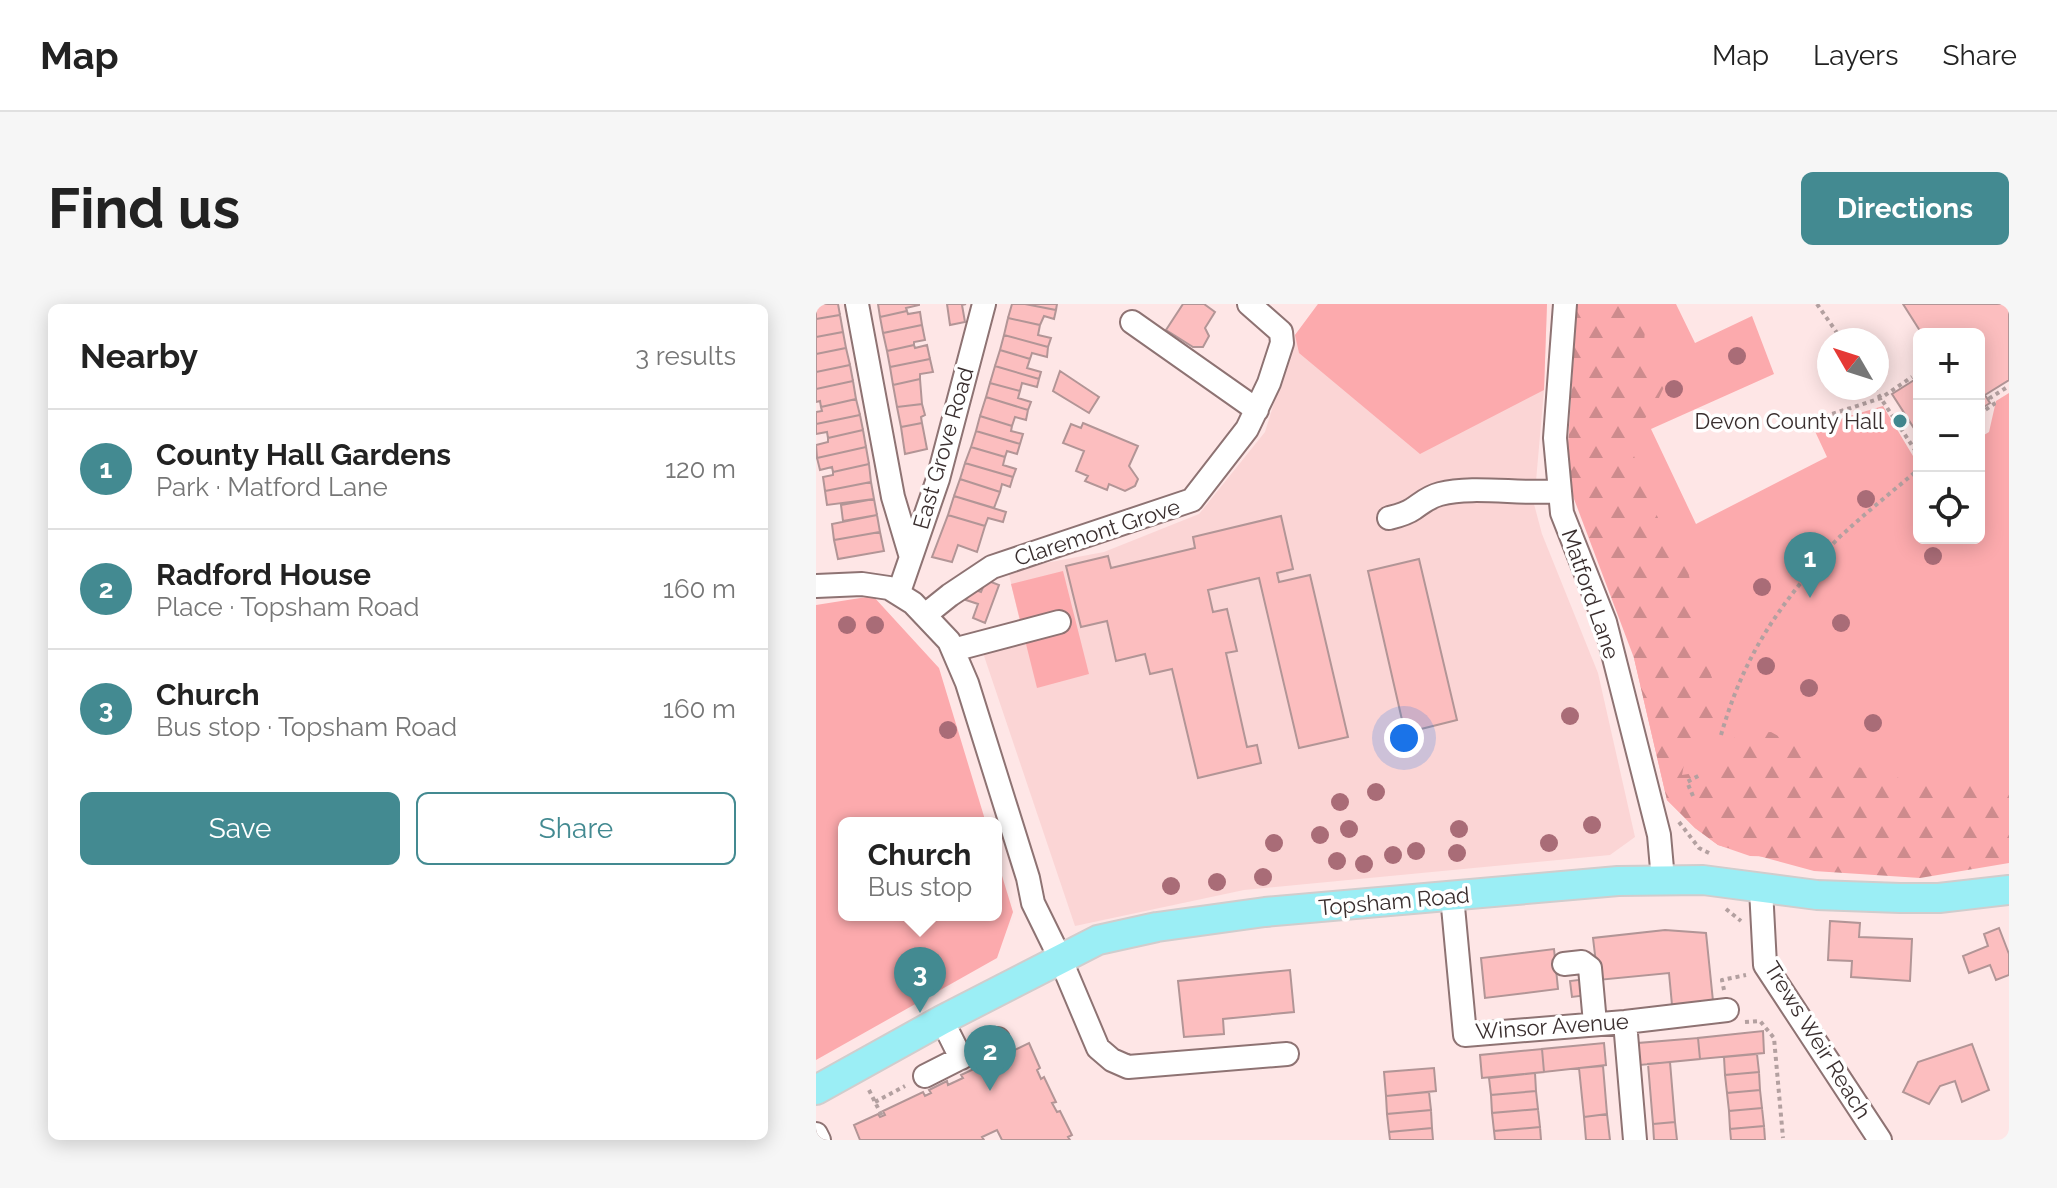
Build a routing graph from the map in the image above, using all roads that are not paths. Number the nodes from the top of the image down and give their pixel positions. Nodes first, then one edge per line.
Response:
1 (857, 304) edge
2 (984, 304) edge
3 (1249, 304) edge
4 (1565, 304) edge
5 (1132, 322) dead end
6 (1257, 410) junction
7 (1559, 491) junction
8 (1389, 518) dead end
9 (910, 554) junction
10 (816, 586) edge
11 (899, 592) junction
12 (925, 615) junction
13 (1059, 622) dead end
14 (953, 650) junction
15 (1663, 880) junction
16 (1761, 889) junction
17 (2009, 890) edge
18 (1452, 896) junction
19 (1060, 958) junction
20 (1564, 964) dead end
21 (1727, 1010) dead end
22 (942, 1020) junction
23 (1625, 1022) junction
24 (1595, 1023) junction
25 (998, 1039) dead end
26 (1287, 1054) dead end
27 (961, 1058) junction
28 (925, 1076) road end
29 (816, 1090) edge
30 (816, 1134) edge
31 (819, 1140) edge
32 (1635, 1140) edge
33 (1880, 1140) edge

1 - 9 street
2 - 9 street, East Grove Road
3 - 6 street, Claremont Grove
4 - 7 street, Matford Lane
5 - 6 street
6 - 12 street, Claremont Grove
7 - 8 street
7 - 15 street, Matford Lane
9 - 11 street, East Grove Road
10 - 11 street
11 - 12 street
12 - 14 street
13 - 14 street
14 - 19 street
15 - 16 main road, Topsham Road
15 - 18 main road, Topsham Road
16 - 17 main road, Topsham Road
16 - 33 street, Trews Weir Reach
18 - 19 main road, Topsham Road
18 - 24 street, Winsor Avenue
19 - 22 main road, Topsham Road
19 - 26 street
20 - 24 street
21 - 23 street, Winsor Avenue
22 - 27 street
22 - 29 main road, Topsham Road
23 - 24 street, Winsor Avenue
23 - 32 street
25 - 27 street
27 - 28 street
30 - 31 street

